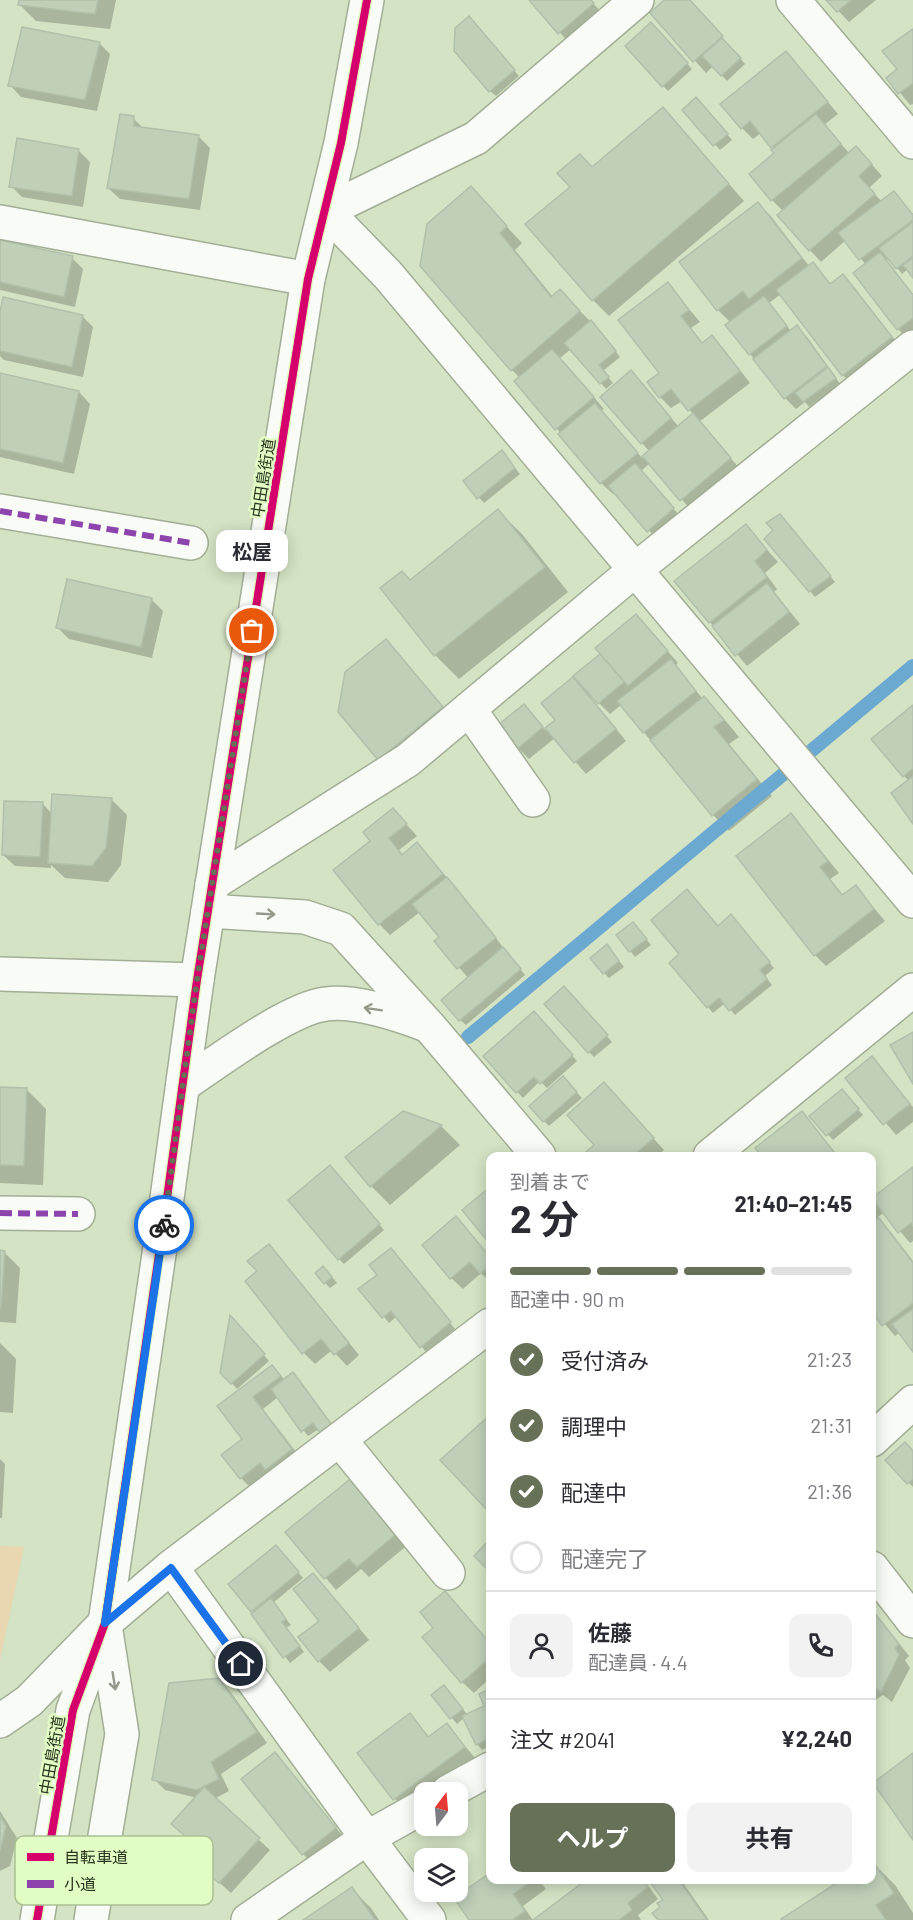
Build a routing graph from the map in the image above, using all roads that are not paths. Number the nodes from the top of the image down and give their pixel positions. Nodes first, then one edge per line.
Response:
1 (367, 0) edge
2 (637, 0) edge
3 (793, 0) edge
4 (913, 142) edge
5 (326, 210) junction
6 (0, 222) edge
7 (308, 279) junction
8 (913, 347) edge
9 (0, 512) edge
10 (191, 543) dead end
11 (636, 569) junction
12 (469, 709) junction
13 (533, 800) dead end
14 (210, 897) junction
15 (913, 901) edge
16 (0, 974) edge
17 (197, 980) junction
18 (913, 990) edge
19 (429, 1026) junction
20 (183, 1085) junction
21 (536, 1152) edge
22 (715, 1152) edge
23 (0, 1213) edge
24 (78, 1214) dead end
25 (486, 1328) edge
26 (913, 1402) edge
27 (876, 1436) edge
28 (340, 1440) junction
29 (171, 1568) junction
30 (876, 1573) edge
31 (448, 1574) dead end
32 (913, 1621) edge
33 (105, 1623) junction
34 (0, 1721) edge
35 (486, 1770) edge
36 (465, 1782) edge
37 (414, 1812) edge
38 (51, 1836) edge
39 (105, 1836) edge
40 (367, 1838) junction
41 (40, 1905) edge
42 (94, 1905) edge
43 (37, 1920) edge
44 (91, 1920) edge
45 (248, 1920) edge
46 (429, 1920) edge

1 - 5 street, 中田島街道
2 - 5 street
3 - 4 street
5 - 7 street, 中田島街道
5 - 11 street
6 - 7 street
7 - 14 street, 中田島街道
8 - 11 street
9 - 10 street
11 - 12 street
11 - 15 street
12 - 13 street
12 - 14 street
14 - 17 street, 中田島街道
14 -> 19 street
16 - 17 street
17 - 20 street, 中田島街道
18 - 22 street
19 -> 20 street
19 - 21 street
20 - 33 street, 中田島街道
23 - 24 street
25 - 28 street
26 - 27 street
28 - 29 street
28 - 31 street
29 - 33 street
29 - 40 street
30 - 32 street
33 - 34 street
33 - 38 street, 中田島街道
33 -> 39 street, 中田島街道
35 - 36 street
37 - 40 street
40 - 45 street
40 - 46 street
41 - 43 street, 中田島街道
42 -> 44 street, 中田島街道

